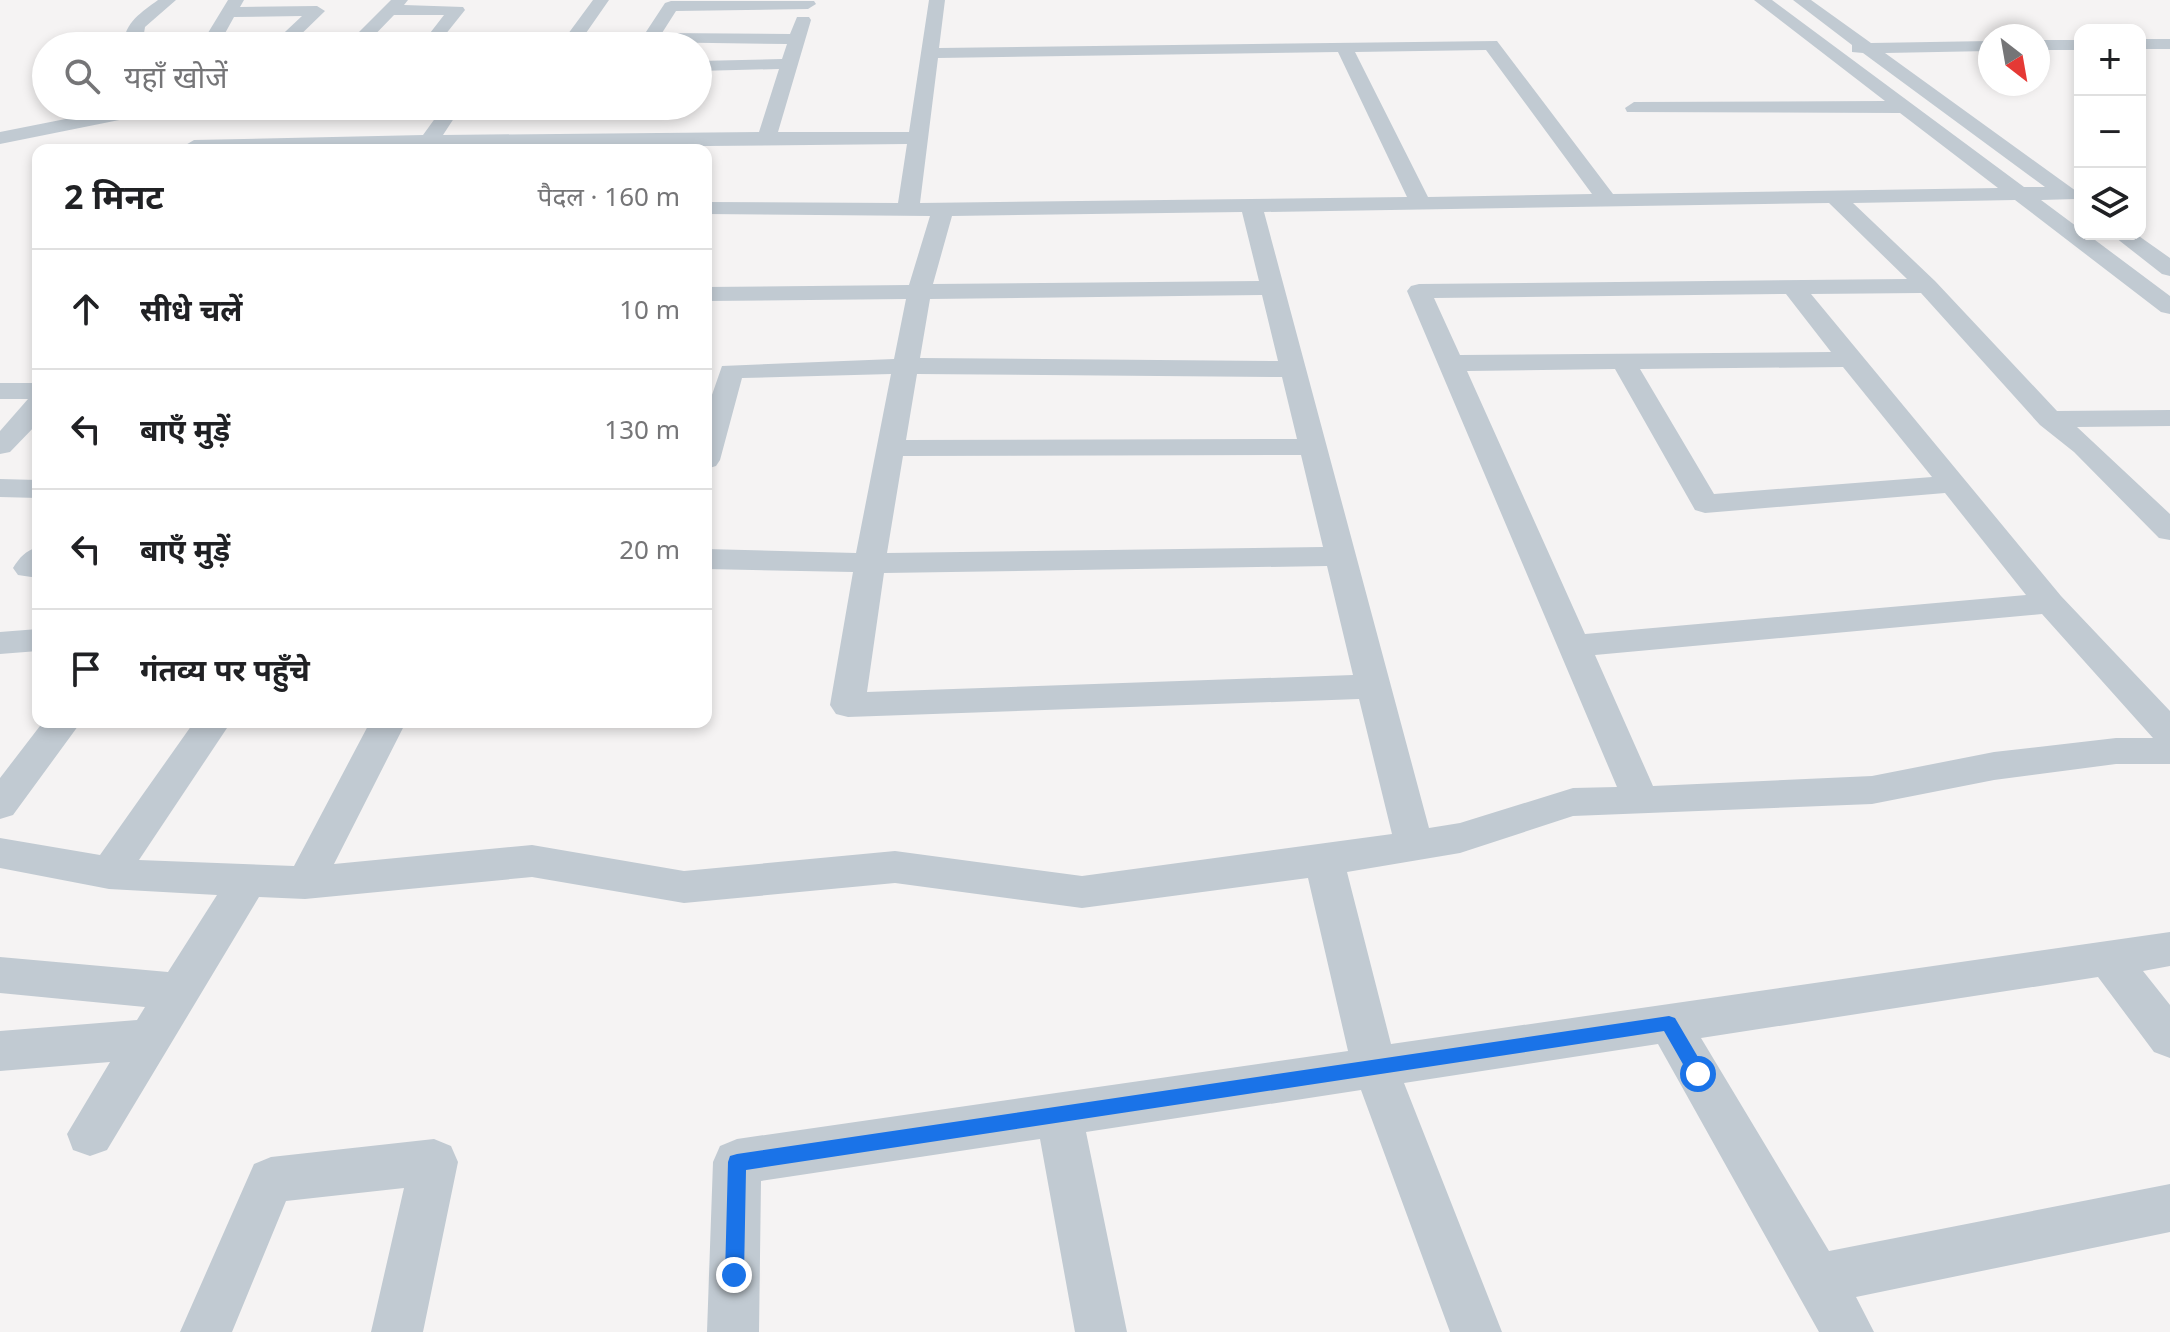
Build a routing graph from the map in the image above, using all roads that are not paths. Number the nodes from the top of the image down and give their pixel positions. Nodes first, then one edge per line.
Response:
1 (168, 0) edge
2 (601, 0) edge
3 (937, 0) edge
4 (1762, 0) edge
5 (1801, 0) edge
6 (808, 2) edge
7 (395, 5) edge
8 (232, 6) edge
9 (134, 32) edge
10 (217, 32) edge
11 (294, 32) edge
12 (368, 32) edge
13 (439, 32) edge
14 (578, 32) edge
15 (654, 32) edge
16 (712, 38) edge
17 (797, 39) junction
18 (2146, 44) edge
19 (2170, 44) edge
20 (2050, 45) edge
21 (2074, 45) edge
22 (2146, 45) edge
23 (1978, 46) edge
24 (1344, 47) junction
25 (1866, 47) junction
26 (1826, 48) junction
27 (929, 53) junction
28 (2170, 56) edge
29 (789, 64) junction
30 (712, 66) edge
31 (1904, 107) junction
32 (1634, 108) dead end
33 (104, 120) edge
34 (443, 120) edge
35 (0, 138) edge
36 (767, 138) junction
37 (918, 138) junction
38 (429, 141) junction
39 (192, 143) edge
40 (2018, 192) junction
41 (1835, 197) junction
42 (2073, 198) edge
43 (1608, 201) junction
44 (1421, 204) junction
45 (1251, 205) junction
46 (712, 208) edge
47 (908, 210) junction
48 (943, 210) junction
49 (2130, 240) edge
50 (2170, 269) edge
51 (1927, 286) junction
52 (1792, 287) junction
53 (1271, 288) junction
54 (919, 292) junction
55 (712, 294) edge
56 (2170, 307) edge
57 (1850, 359) junction
58 (1623, 361) junction
59 (1451, 363) junction
60 (906, 366) junction
61 (1293, 369) junction
62 (0, 391) edge
63 (32, 391) edge
64 (32, 412) edge
65 (2170, 418) edge
66 (2050, 419) junction
67 (712, 439) edge
68 (0, 446) edge
69 (1312, 447) junction
70 (891, 448) junction
71 (1953, 484) junction
72 (0, 488) edge
73 (32, 489) edge
74 (2170, 531) edge
75 (1340, 556) junction
76 (712, 559) edge
77 (870, 563) junction
78 (2050, 603) junction
79 (32, 640) edge
80 (0, 643) edge
81 (1574, 646) junction
82 (1374, 686) junction
83 (58, 728) edge
84 (209, 728) edge
85 (385, 728) edge
86 (2170, 734) edge
87 (2170, 751) edge
88 (1641, 800) junction
89 (0, 805) edge
90 (1414, 846) junction
91 (0, 853) edge
92 (1324, 860) junction
93 (109, 873) junction
94 (248, 880) junction
95 (305, 883) junction
96 (2170, 949) edge
97 (2108, 958) junction
98 (0, 975) edge
99 (177, 991) junction
100 (1669, 1023) junction
101 (2170, 1038) edge
102 (146, 1039) junction
103 (0, 1051) edge
104 (1375, 1068) junction
105 (1059, 1114) junction
106 (90, 1134) dead end
107 (2170, 1208) edge
108 (1818, 1279) junction
109 (206, 1332) edge
110 (397, 1332) edge
111 (733, 1332) edge
112 (1101, 1332) edge
113 (1476, 1332) edge
114 (1848, 1332) edge

1 - 9 street
2 - 14 street
3 - 27 street
4 - 26 street
5 - 25 street
6 - 15 street
6 - 17 street
7 - 12 street
7 - 13 street
8 - 10 street
8 - 11 street
16 - 17 street
17 - 29 street
18 - 19 street
20 - 21 street
22 - 28 street
23 - 25 street
24 - 27 street
24 - 43 street
24 - 44 street
25 - 26 street
25 - 42 street
26 - 31 street
27 - 37 street
29 - 30 street
29 - 36 street
31 - 32 street
31 - 40 street
33 - 35 street
34 - 38 street
36 - 37 street
36 - 38 street
37 - 47 street
38 - 39 street
40 - 41 street
40 - 42 street
40 - 56 street
41 - 43 street
41 - 51 street
43 - 44 street
44 - 45 street
45 - 48 street
45 - 53 street
46 - 47 street
47 - 48 street
48 - 54 street
49 - 50 street
51 - 52 street
51 - 66 street
52 - 57 street
52 - 59 street
53 - 54 street
53 - 61 street
54 - 55 street
54 - 60 street
57 - 58 street
57 - 71 street
58 - 59 street
58 - 71 street
59 - 81 street
60 - 61 street
60 - 67 street
60 - 70 street
61 - 69 street
62 - 63 street
64 - 68 street
65 - 66 street
66 - 74 street
69 - 70 street
69 - 75 street
70 - 77 street
71 - 78 street
72 - 73 street
75 - 77 street
75 - 82 street
76 - 77 street
77 - 82 street
78 - 81 street
78 - 86 street
79 - 80 street
81 - 88 street
82 - 90 street
83 - 89 street
84 - 93 street
85 - 95 street
87 - 88 street
88 - 90 street
90 - 92 street
91 - 93 street
92 - 95 street
92 - 104 street
93 - 94 street
94 - 95 street
94 - 99 street
96 - 97 street
97 - 100 street
97 - 101 street
98 - 99 street
99 - 102 street
100 - 104 street
100 - 108 street
102 - 103 street
102 - 106 street
104 - 105 street
104 - 113 street
105 - 111 street
105 - 112 street
107 - 108 street
108 - 114 street
109 - 110 street

